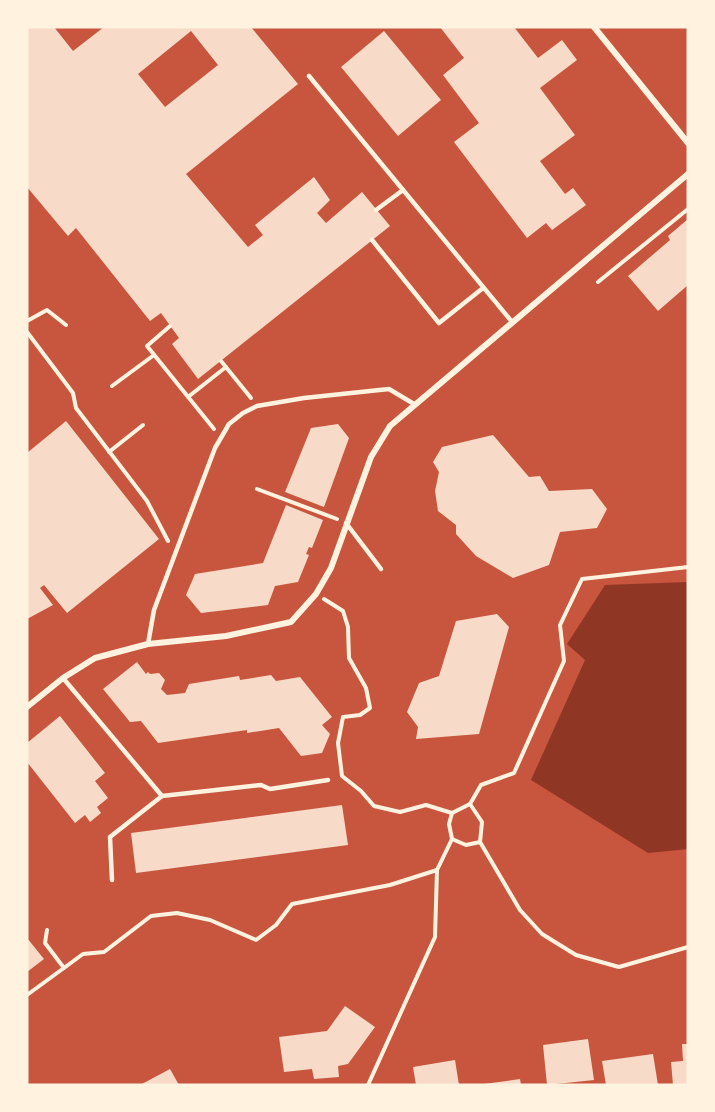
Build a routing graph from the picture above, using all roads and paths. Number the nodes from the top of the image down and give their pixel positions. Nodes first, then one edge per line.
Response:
1 (594, 27) edge
2 (309, 76) dead end
3 (688, 143) edge
4 (688, 174) edge
5 (403, 190) junction
6 (688, 209) edge
7 (376, 210) dead end
8 (372, 240) dead end
9 (598, 282) dead end
10 (483, 288) junction
11 (27, 321) edge
12 (512, 322) junction
13 (66, 325) dead end
14 (170, 326) dead end
15 (27, 332) edge
16 (154, 355) junction
17 (221, 361) dead end
18 (226, 367) junction
19 (112, 386) dead end
20 (188, 397) junction
21 (414, 404) junction
22 (257, 406) junction
23 (143, 425) dead end
24 (221, 437) junction
25 (109, 452) junction
26 (257, 489) dead end
27 (158, 520) dead end
28 (346, 523) junction
29 (688, 567) edge
30 (381, 569) dead end
31 (316, 594) junction
32 (148, 644) junction
33 (63, 678) junction
34 (27, 707) edge
35 (328, 780) dead end
36 (162, 796) junction
37 (470, 804) junction
38 (452, 813) junction
39 (452, 839) junction
40 (480, 842) junction
41 (437, 870) junction
42 (112, 880) dead end
43 (47, 930) dead end
44 (688, 947) edge
45 (64, 968) junction
46 (27, 995) edge
47 (368, 1085) edge

1 - 3 street
2 - 5 lane
4 - 12 street
5 - 7 lane
5 - 10 lane
6 - 9 path
8 - 10 lane
10 - 12 lane
11 - 13 path
12 - 21 street
14 - 16 path
15 - 25 path
16 - 19 path
16 - 20 path
17 - 18 path
18 - 20 path
18 - 22 path
20 - 24 path
21 - 22 lane
21 - 28 street
22 - 24 lane
23 - 25 path
24 - 32 lane
25 - 27 path
26 - 28 path
28 - 30 lane
28 - 31 street
29 - 37 path
31 - 32 street
31 - 38 path
32 - 33 street
33 - 34 street
33 - 36 lane
35 - 36 lane
36 - 42 lane
37 - 38 path
37 - 40 path
38 - 39 path
39 - 40 path
39 - 41 path
40 - 44 path
41 - 45 path
41 - 47 path
43 - 45 path
45 - 46 path

